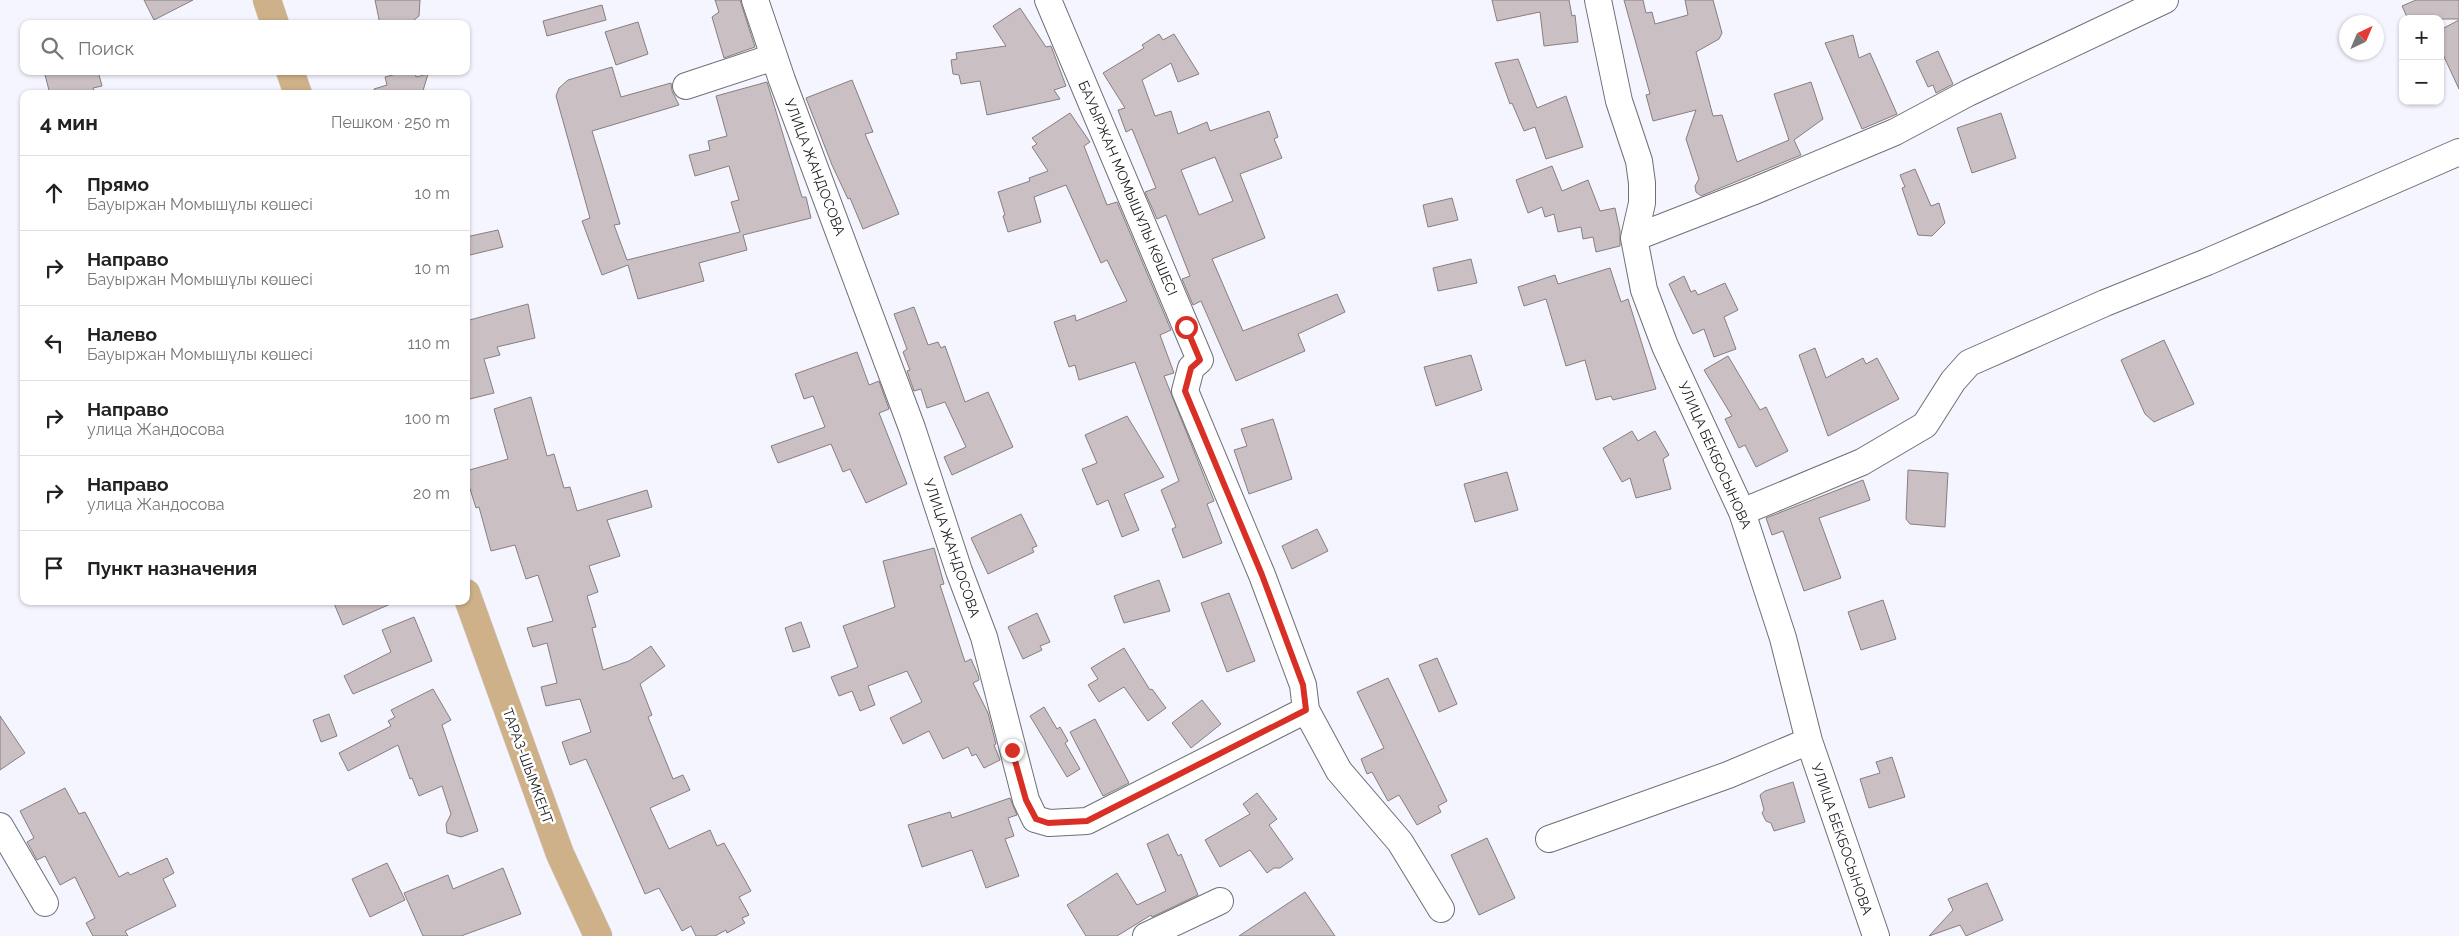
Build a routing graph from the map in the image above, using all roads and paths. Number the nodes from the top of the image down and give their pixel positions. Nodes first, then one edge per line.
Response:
1 (267, 0) edge
2 (755, 0) edge
3 (1048, 0) edge
4 (1598, 0) edge
5 (2165, 0) edge
6 (274, 20) edge
7 (774, 57) junction
8 (291, 75) edge
9 (686, 86) dead end
10 (297, 90) edge
11 (2459, 152) edge
12 (1634, 238) junction
13 (1742, 512) junction
14 (470, 604) edge
15 (1306, 710) junction
16 (1809, 740) junction
17 (0, 826) edge
18 (1549, 840) dead end
19 (1220, 901) dead end
20 (45, 903) dead end
21 (1441, 909) dead end
22 (598, 936) edge
23 (1146, 936) edge
24 (1876, 936) edge

1 - 6 main road
2 - 7 street, УЛИЦА ЖАНДОСОВА
3 - 15 street, БАУЫРЖАН МОМЫШҰЛЫ КӨШЕСІ
4 - 12 street, УЛИЦА БЕКБОСЫНОВА
5 - 12 street
7 - 9 street
7 - 15 street, УЛИЦА ЖАНДОСОВА
8 - 10 main road
11 - 13 street
12 - 13 street, УЛИЦА БЕКБОСЫНОВА
13 - 16 street, УЛИЦА БЕКБОСЫНОВА
14 - 22 main road, ТАРАЗ-ШЫМКЕНТ
15 - 21 street
16 - 18 street
16 - 24 street, УЛИЦА БЕКБОСЫНОВА
17 - 20 street
19 - 23 street

